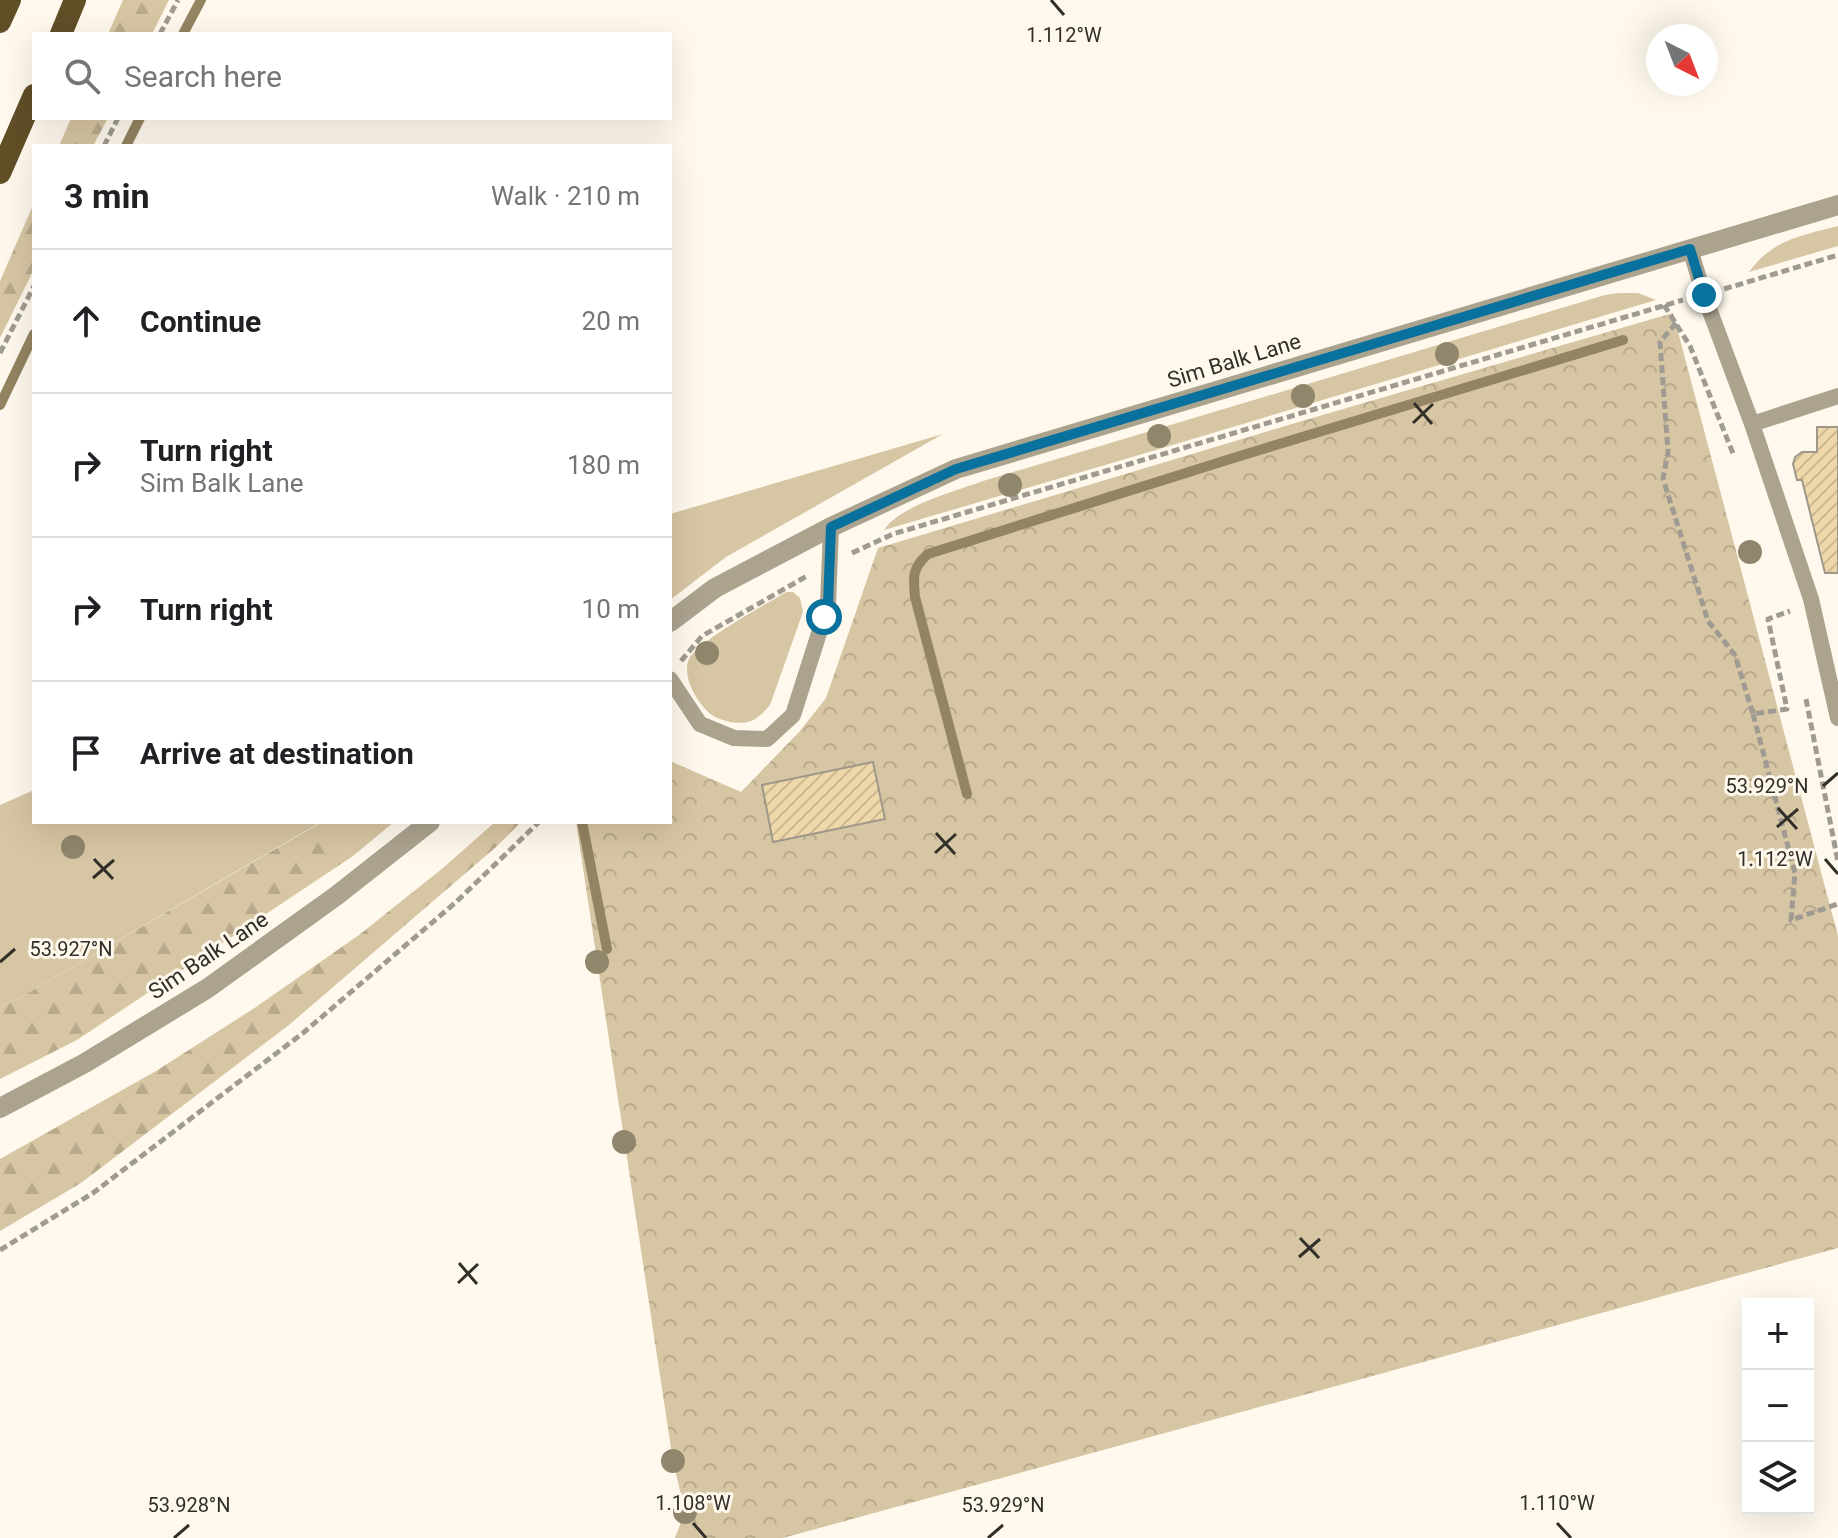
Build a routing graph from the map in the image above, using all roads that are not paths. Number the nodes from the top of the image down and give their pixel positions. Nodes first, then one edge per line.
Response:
1 (10, 0) edge
2 (75, 0) edge
3 (0, 22) edge
4 (62, 32) edge
5 (32, 100) edge
6 (0, 173) edge
7 (1838, 205) edge
8 (1690, 249) junction
9 (1838, 388) edge
10 (1831, 398) edge
11 (1752, 424) junction
12 (831, 527) junction
13 (672, 620) edge
14 (674, 672) edge
15 (1838, 718) edge
16 (427, 824) edge
17 (0, 1108) edge

1 - 3 highway
2 - 4 highway
5 - 6 highway
7 - 8 street, Sim Balk Lane
8 - 11 lane
8 - 12 street, Sim Balk Lane
9 - 10 lane
10 - 11 lane
11 - 15 lane
12 - 13 street, Sim Balk Lane
12 - 14 lane
16 - 17 street, Sim Balk Lane

